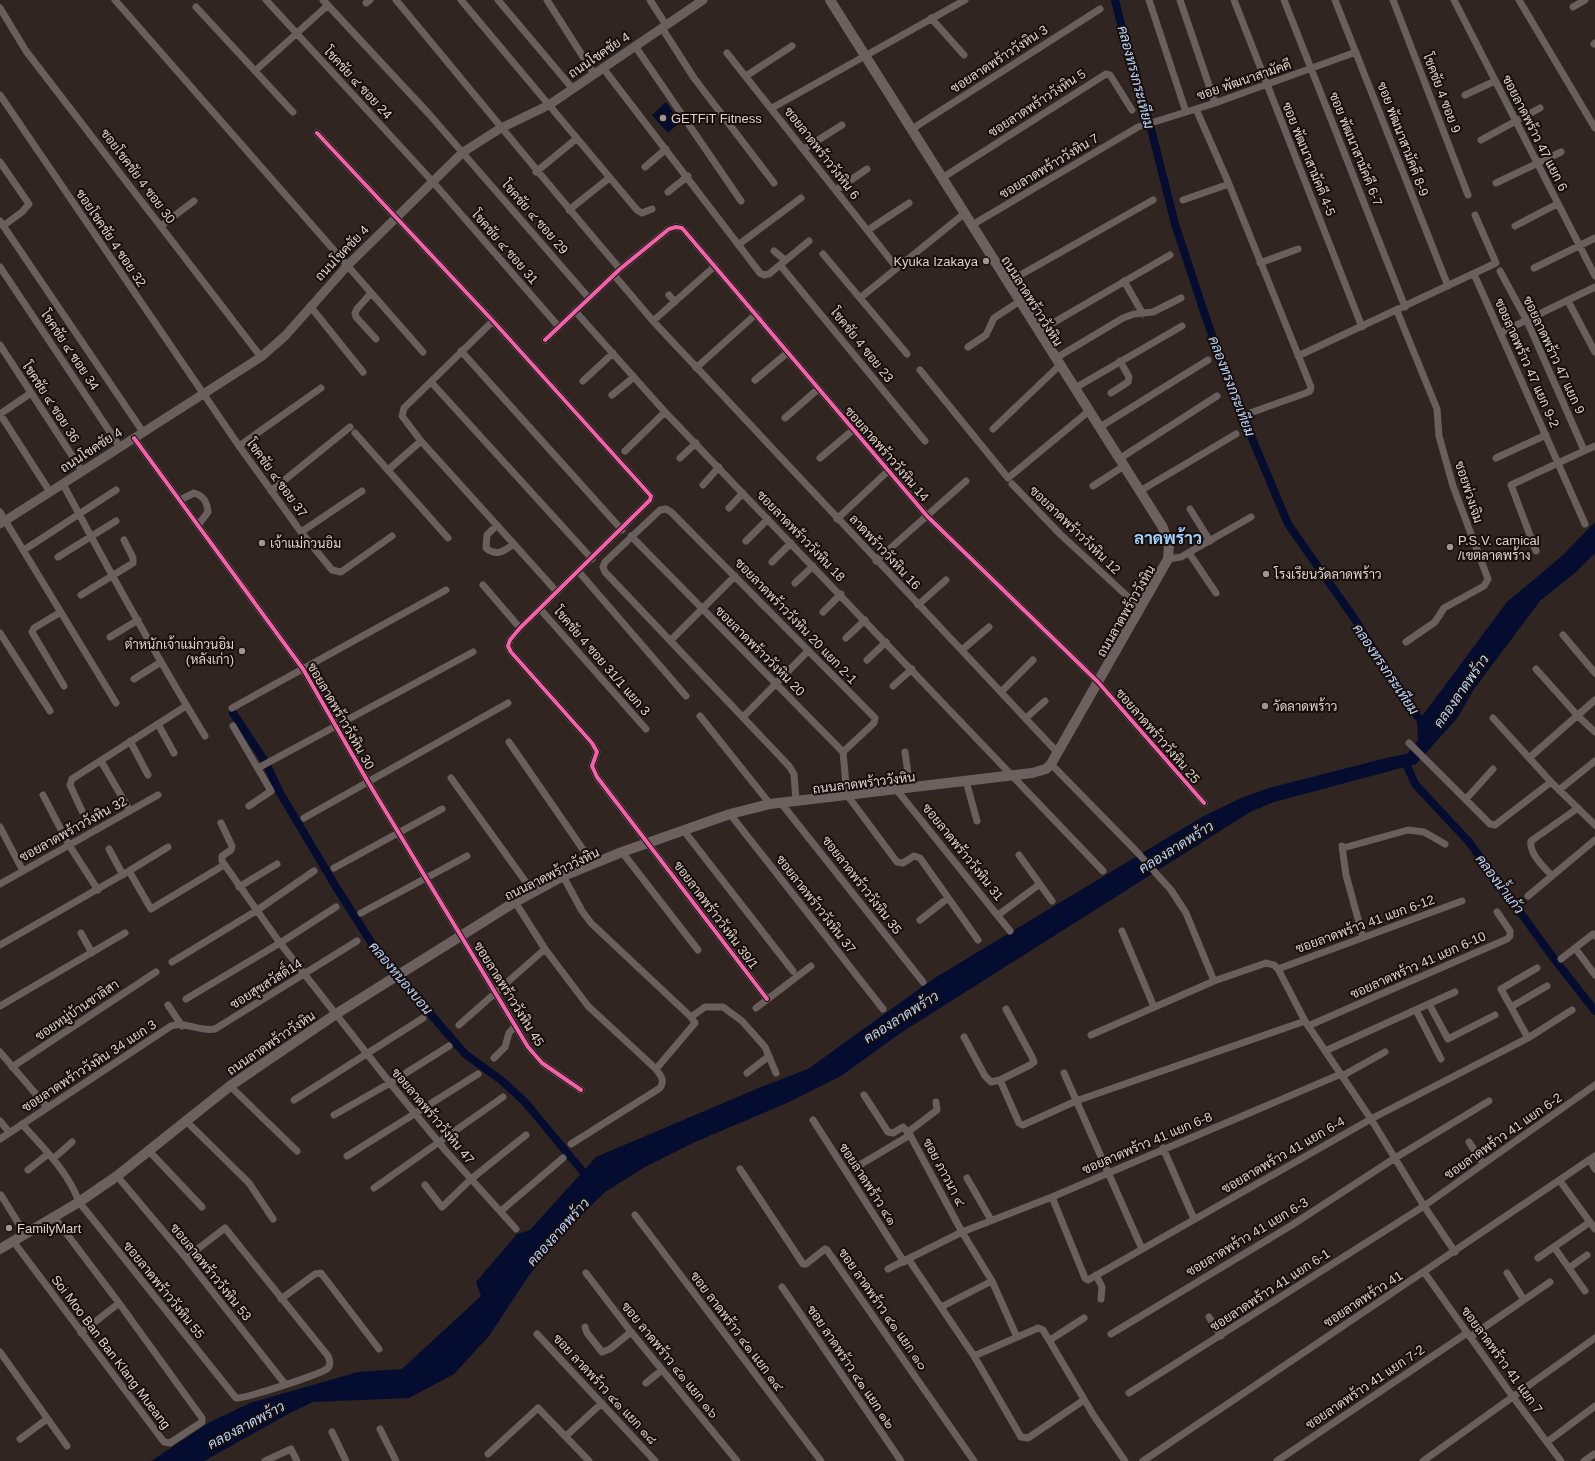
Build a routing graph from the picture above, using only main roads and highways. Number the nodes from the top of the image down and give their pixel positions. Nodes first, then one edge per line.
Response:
1 (830, 0) edge
2 (0, 1248) edge

1 - 2 main road, ถนนลาดพร้าววังหิน

